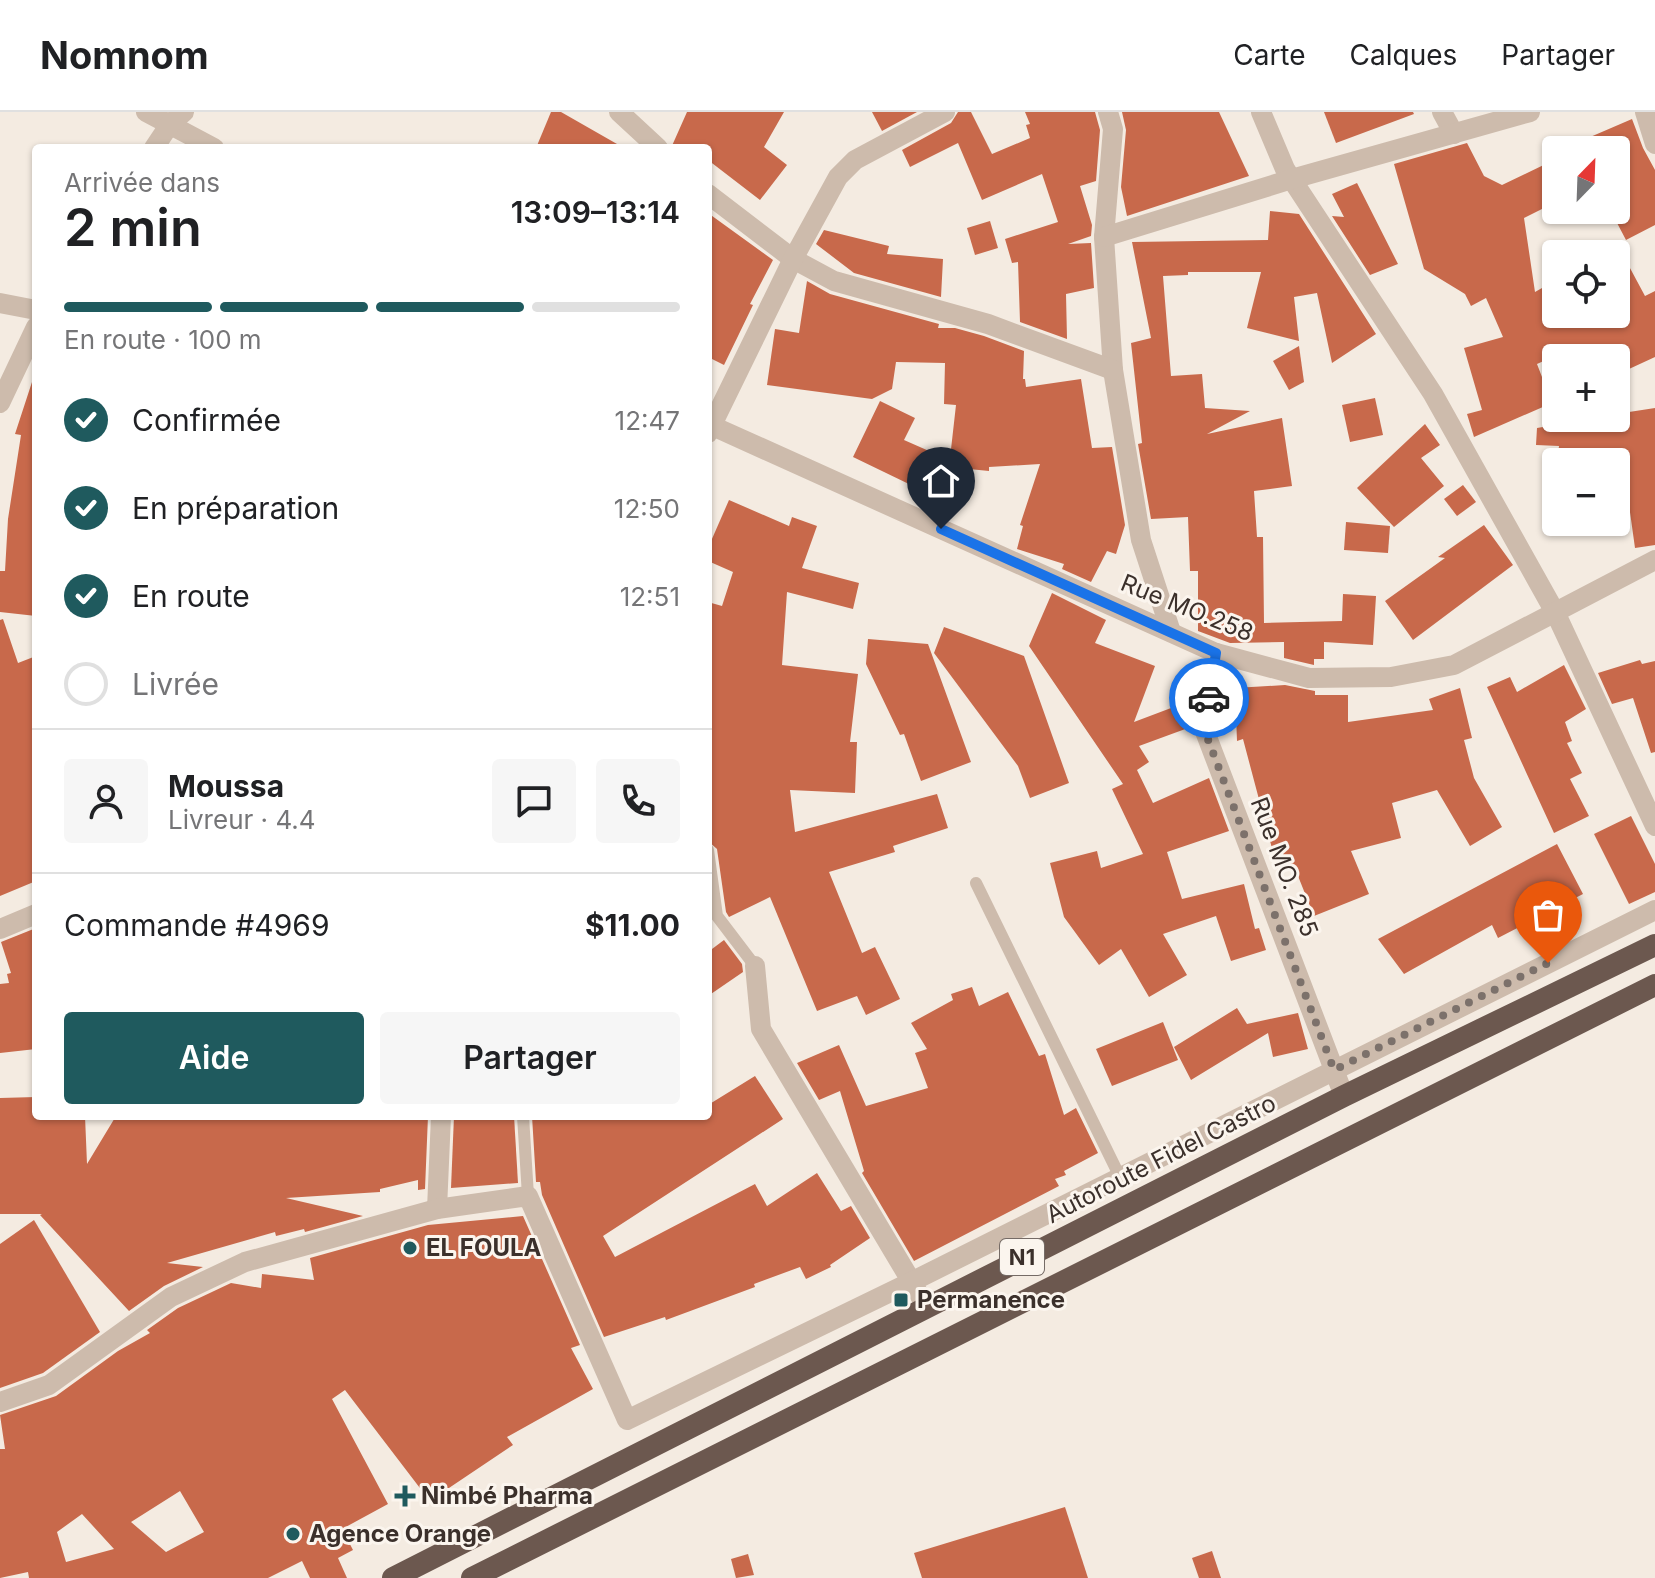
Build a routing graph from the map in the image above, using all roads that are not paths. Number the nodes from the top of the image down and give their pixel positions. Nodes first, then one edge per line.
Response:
1 (146, 112) edge
2 (619, 112) edge
3 (945, 112) edge
4 (1108, 112) edge
5 (1261, 112) edge
6 (1442, 112) edge
7 (1530, 112) edge
8 (1645, 112) edge
9 (177, 118) edge
10 (1454, 134) junction
11 (157, 144) edge
12 (209, 144) edge
13 (654, 144) edge
14 (1655, 144) edge
15 (1292, 179) junction
16 (712, 197) edge
17 (1104, 237) junction
18 (793, 259) junction
19 (0, 303) edge
20 (32, 309) edge
21 (32, 335) edge
22 (1113, 370) junction
23 (0, 403) edge
24 (712, 422) edge
25 (712, 429) edge
26 (1655, 560) edge
27 (1556, 614) junction
28 (1171, 632) junction
29 (1216, 653) junction
30 (1655, 826) edge
31 (976, 883) dead end
32 (1655, 910) edge
33 (32, 916) edge
34 (713, 919) edge
35 (0, 929) edge
36 (1655, 945) edge
37 (755, 966) joint
38 (1655, 985) edge
39 (1334, 1070) junction
40 (1344, 1096) junction
41 (441, 1120) edge
42 (523, 1120) edge
43 (1120, 1177) junction
44 (528, 1196) junction
45 (437, 1209) junction
46 (911, 1282) junction
47 (926, 1306) junction
48 (0, 1402) edge
49 (393, 1578) edge
50 (472, 1578) edge

1 - 9 street
2 - 13 street
3 - 18 street
4 - 17 street
5 - 15 street
6 - 10 street
7 - 10 street
8 - 14 street
9 - 11 street
9 - 12 street
10 - 15 street
15 - 17 street
15 - 27 street
16 - 18 street
17 - 22 street
18 - 22 street
18 - 24 street
19 - 20 street
21 - 23 street
22 - 28 street
25 - 28 street, Rue MO.258
26 - 27 street, Rue MO.258
27 - 29 street, Rue MO.258
27 - 30 street
28 - 29 street, Rue MO.258
29 - 39 street, Rue MO. 285
31 - 43 lane
32 - 39 street
33 - 35 street
34 - 37 lane
36 - 40 highway, Autoroute Fidel Castro / N1
37 - 46 street
38 - 50 highway, N1
39 - 40 street, Rue MO. 285
39 - 43 street
40 - 47 highway, Autoroute Fidel Castro / N1
41 - 45 street
42 - 44 lane
43 - 46 street
44 - 45 street
44 - 46 street
45 - 48 street
46 - 47 street
47 - 49 highway, Autoroute Fidel Castro / N1

